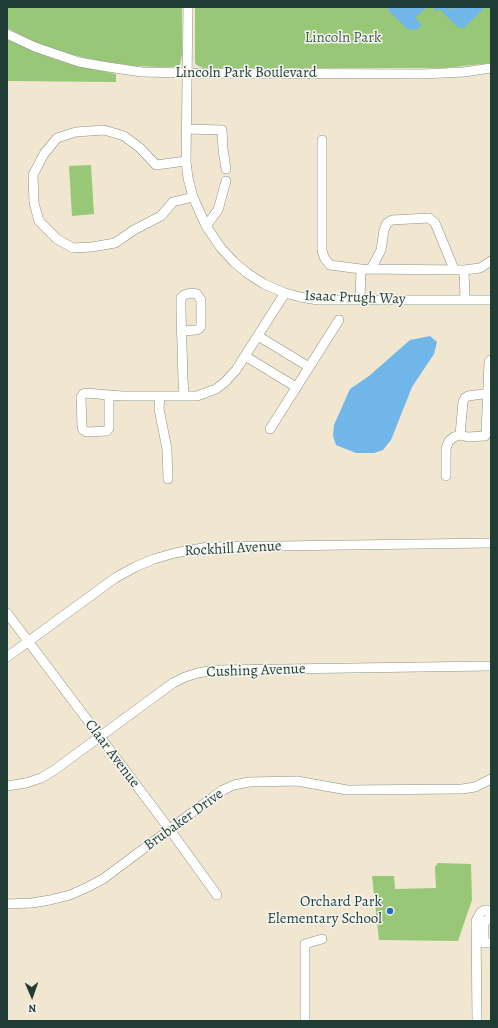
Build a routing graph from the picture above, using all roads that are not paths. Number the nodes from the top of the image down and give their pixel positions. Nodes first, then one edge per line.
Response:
1 (188, 7) edge
2 (7, 34) edge
3 (491, 68) edge
4 (188, 73) junction
5 (187, 129) junction
6 (322, 140) dead end
7 (186, 161) junction
8 (226, 169) dead end
9 (226, 181) dead end
10 (193, 197) junction
11 (206, 226) junction
12 (491, 261) edge
13 (361, 269) junction
14 (371, 269) junction
15 (454, 269) junction
16 (464, 270) junction
17 (284, 293) junction
18 (360, 300) junction
19 (465, 300) junction
20 (491, 300) edge
21 (338, 320) dead end
22 (181, 331) dead end
23 (258, 336) junction
24 (245, 356) junction
25 (491, 360) edge
26 (309, 367) junction
27 (296, 387) junction
28 (489, 394) edge
29 (110, 395) junction
30 (160, 396) junction
31 (184, 396) junction
32 (270, 429) dead end
33 (460, 435) junction
34 (446, 476) dead end
35 (168, 479) dead end
36 (491, 543) edge
37 (7, 613) edge
38 (28, 642) junction
39 (7, 657) edge
40 (491, 666) edge
41 (99, 737) junction
42 (491, 779) edge
43 (7, 786) edge
44 (170, 830) junction
45 (217, 895) dead end
46 (7, 904) edge
47 (491, 910) edge
48 (491, 916) edge
49 (322, 939) dead end
50 (491, 943) edge
51 (305, 1021) edge
52 (477, 1021) edge

1 - 4 street, Isaac Prugh Way
2 - 4 street, Lincoln Park Boulevard
3 - 4 street, Lincoln Park Boulevard
4 - 5 street, Isaac Prugh Way
5 - 7 street, Isaac Prugh Way
5 - 8 street
6 - 13 street
7 - 10 street, Isaac Prugh Way
7 - 10 street
9 - 11 street
10 - 11 street, Isaac Prugh Way
11 - 17 street, Isaac Prugh Way
12 - 16 street
13 - 14 street
13 - 18 street
14 - 15 street
14 - 15 street
15 - 16 street
16 - 19 street
17 - 18 street, Isaac Prugh Way
17 - 23 street
18 - 19 street, Isaac Prugh Way
19 - 20 street, Isaac Prugh Way
21 - 26 street
22 - 31 street
23 - 24 street
23 - 26 street
24 - 27 street
24 - 31 street
25 - 28 street
26 - 27 street
27 - 32 street
28 - 33 street
28 - 33 street
29 - 29 street
29 - 30 street
30 - 31 street
30 - 35 street
33 - 34 street
36 - 38 street, Rockhill Avenue
37 - 38 street, Claar Avenue
38 - 39 street, Rockhill Avenue
38 - 41 street, Claar Avenue
40 - 41 street, Cushing Avenue
41 - 43 street, Cushing Avenue
41 - 44 street, Claar Avenue
42 - 44 street, Brubaker Drive
44 - 45 street, Claar Avenue
44 - 46 street, Brubaker Drive
47 - 52 street
48 - 50 street
49 - 51 street

